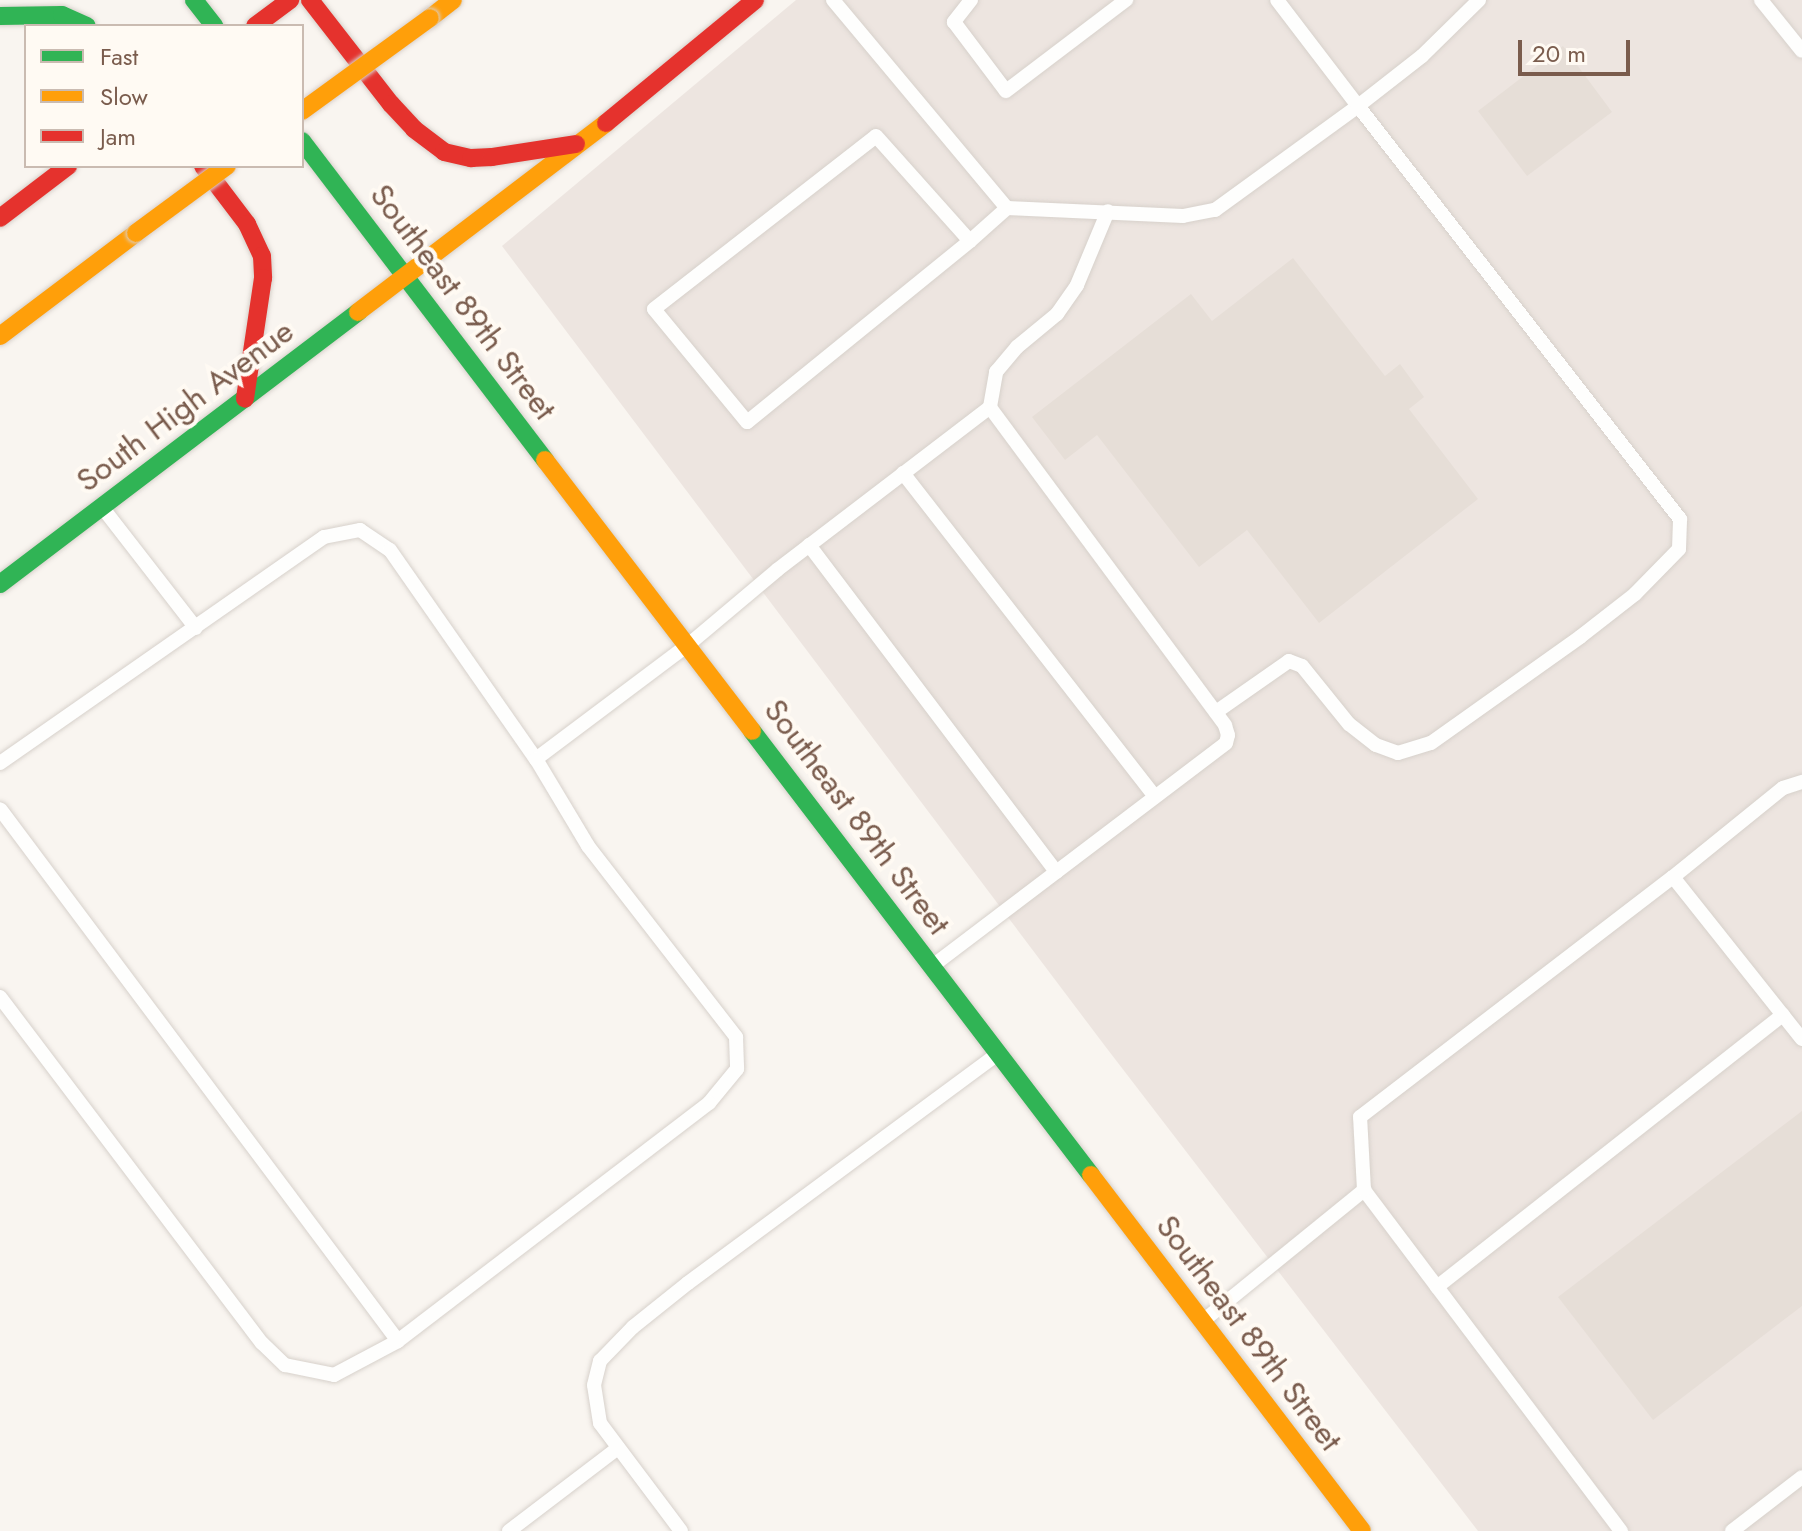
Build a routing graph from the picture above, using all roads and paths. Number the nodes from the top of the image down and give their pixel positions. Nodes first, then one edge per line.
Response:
1 (194, 0) edge
2 (290, 0) edge
3 (310, 0) edge
4 (453, 0) edge
5 (755, 0) edge
6 (833, 0) edge
7 (971, 0) edge
8 (1126, 0) edge
9 (1277, 0) edge
10 (1761, 0) edge
11 (1470, 3) edge
12 (0, 16) edge
13 (82, 24) edge
14 (212, 24) edge
15 (258, 24) edge
16 (1802, 51) edge
17 (1358, 106) junction
18 (304, 110) edge
19 (580, 143) junction
20 (304, 144) edge
21 (65, 168) edge
22 (205, 168) edge
23 (224, 168) edge
24 (1007, 208) junction
25 (1108, 211) junction
26 (0, 218) edge
27 (970, 241) junction
28 (405, 276) junction
29 (0, 336) edge
30 (245, 399) junction
31 (990, 407) junction
32 (903, 473) junction
33 (102, 507) junction
34 (809, 545) junction
35 (0, 584) edge
36 (196, 628) junction
37 (688, 645) junction
38 (1216, 712) junction
39 (536, 759) junction
40 (0, 763) edge
41 (1802, 782) edge
42 (1155, 797) junction
43 (0, 809) edge
44 (1056, 872) junction
45 (1673, 877) junction
46 (933, 966) junction
47 (0, 997) edge
48 (1783, 1015) junction
49 (1802, 1039) edge
50 (999, 1053) junction
51 (1364, 1190) junction
52 (1437, 1287) junction
53 (1203, 1321) junction
54 (398, 1341) junction
55 (618, 1448) junction
56 (1802, 1477) edge
57 (509, 1531) edge
58 (681, 1531) edge
59 (1362, 1531) edge
60 (1621, 1531) edge
61 (1732, 1531) edge

1 - 14 main road
2 - 15 main road
3 - 19 main road
4 - 18 main road, bridge
5 - 19 main road, South High Avenue
6 - 24 lane
7 - 8 lane
9 - 17 lane
10 - 16 lane
11 - 17 lane
12 - 13 main road
17 - 25 lane
17 - 38 lane
19 - 28 main road, South High Avenue
20 - 28 main road, Southeast 89th Street
21 - 26 main road
22 - 30 main road
23 - 29 main road, bridge
24 - 25 lane
24 - 27 lane
25 - 31 lane
27 - 27 lane
28 - 30 main road, South High Avenue
28 - 37 main road, Southeast 89th Street
30 - 33 main road, South High Avenue
31 - 32 lane
31 - 38 lane
32 - 34 lane
32 - 42 lane
33 - 35 main road, South High Avenue
33 - 36 lane
34 - 37 lane
34 - 44 lane
36 - 39 lane
36 - 40 lane
37 - 39 lane
37 - 46 main road, Southeast 89th Street
38 - 42 lane
39 - 54 lane
41 - 45 lane
42 - 44 lane
43 - 54 lane
44 - 46 lane
45 - 48 lane
45 - 51 lane
46 - 50 main road, Southeast 89th Street
47 - 54 lane
48 - 49 lane
48 - 52 lane
50 - 53 main road, Southeast 89th Street
50 - 55 lane
51 - 52 lane
51 - 53 lane
52 - 60 lane
53 - 59 main road, Southeast 89th Street
55 - 57 lane
55 - 58 lane
56 - 61 lane

